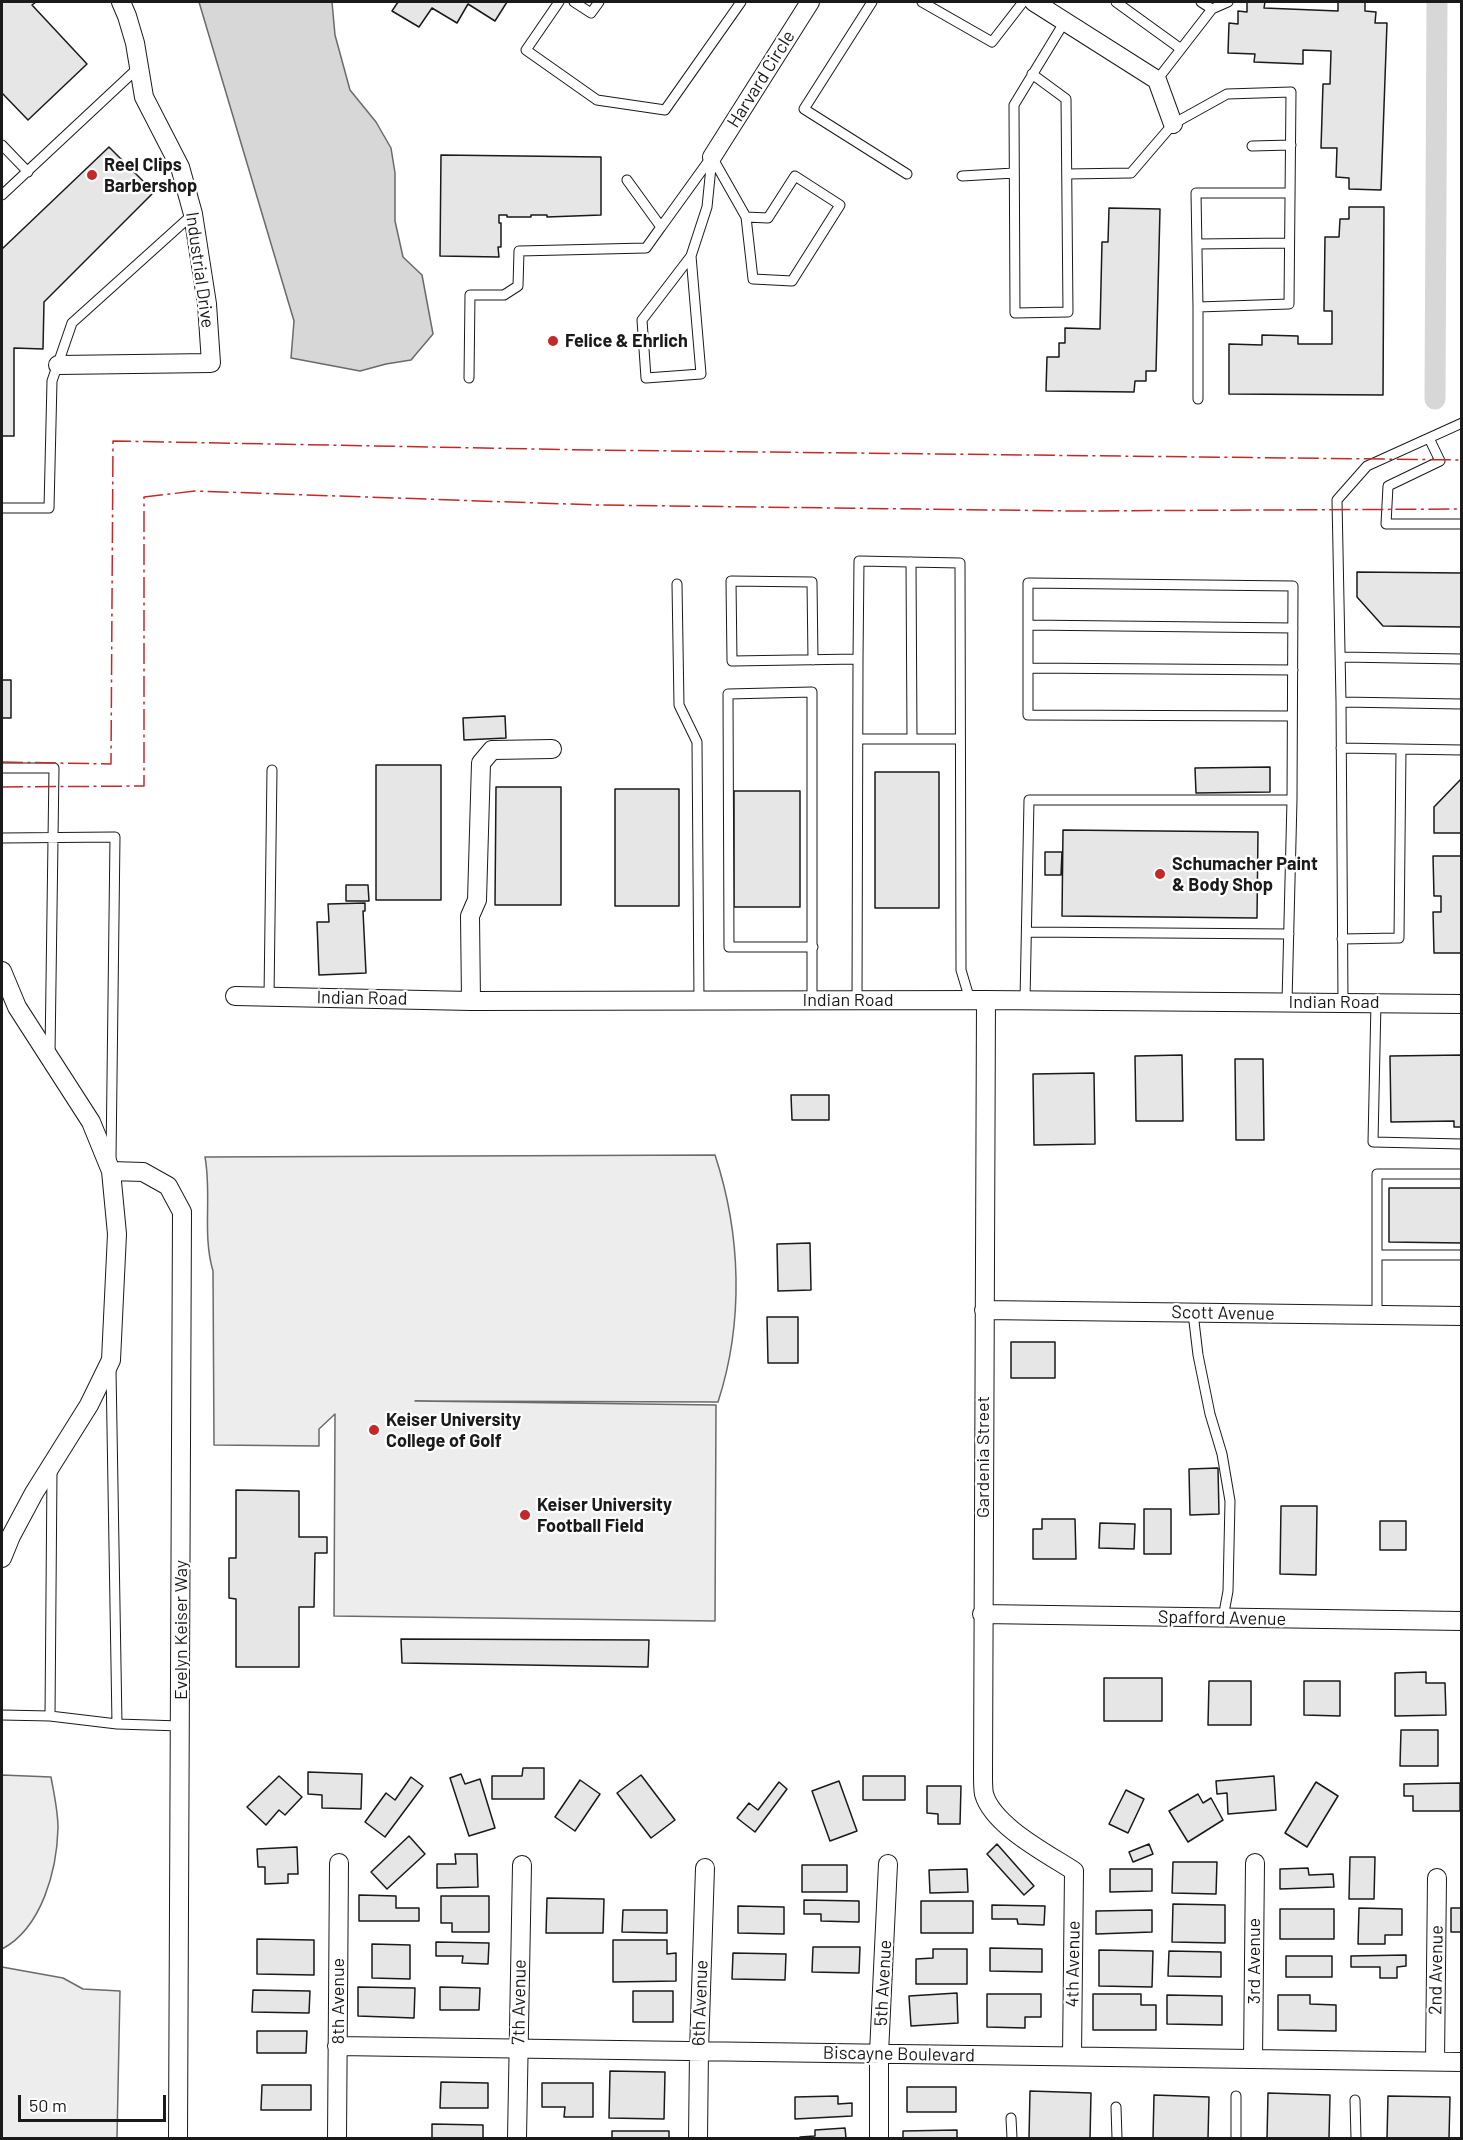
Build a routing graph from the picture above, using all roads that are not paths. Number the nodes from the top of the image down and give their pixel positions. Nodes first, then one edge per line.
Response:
1 (120, 2) edge
2 (559, 2) edge
3 (574, 2) edge
4 (599, 2) edge
5 (741, 2) edge
6 (810, 2) edge
7 (872, 2) edge
8 (922, 2) edge
9 (1035, 2) edge
10 (1116, 2) edge
11 (1201, 2) edge
12 (1228, 2) edge
13 (1212, 9) junction
14 (1065, 21) junction
15 (1181, 49) junction
16 (139, 67) junction
17 (1032, 74) junction
18 (1157, 80) junction
19 (1173, 124) junction
20 (2, 145) edge
21 (1291, 145) junction
22 (1252, 146) dead end
23 (712, 157) junction
24 (28, 172) junction
25 (1014, 173) junction
26 (907, 174) dead end
27 (1066, 174) junction
28 (962, 176) dead end
29 (627, 180) dead end
30 (1290, 193) junction
31 (2, 195) edge
32 (193, 214) junction
33 (746, 217) junction
34 (661, 227) junction
35 (1289, 243) junction
36 (1197, 244) junction
37 (692, 256) junction
38 (1198, 307) junction
39 (58, 365) junction
40 (469, 378) dead end
41 (1198, 399) dead end
42 (1461, 423) edge
43 (1430, 438) junction
44 (2, 508) edge
45 (1461, 524) edge
46 (911, 562) junction
47 (677, 584) dead end
48 (1028, 625) junction
49 (1293, 628) junction
50 (1341, 657) junction
51 (858, 659) junction
52 (1461, 659) edge
53 (813, 660) junction
54 (1028, 668) junction
55 (1293, 670) junction
56 (1341, 702) junction
57 (1461, 704) edge
58 (1292, 716) junction
59 (912, 739) junction
60 (960, 739) junction
61 (858, 740) junction
62 (1341, 748) junction
63 (552, 749) dead end
64 (1401, 749) junction
65 (1461, 750) edge
66 (2, 768) edge
67 (272, 770) dead end
68 (1292, 800) junction
69 (53, 837) junction
70 (2, 838) edge
71 (1027, 932) junction
72 (1289, 934) junction
73 (1342, 939) junction
74 (813, 947) junction
75 (2, 971) edge
76 (235, 996) dead end
77 (269, 996) junction
78 (812, 1000) junction
79 (857, 1000) junction
80 (978, 1000) junction
81 (1026, 1000) junction
82 (471, 1001) junction
83 (699, 1001) junction
84 (1287, 1002) junction
85 (1343, 1002) junction
86 (1376, 1002) junction
87 (1461, 1004) edge
88 (50, 1056) junction
89 (1461, 1144) edge
90 (111, 1171) junction
91 (1461, 1174) edge
92 (1377, 1255) junction
93 (1461, 1255) edge
94 (984, 1310) junction
95 (1193, 1313) junction
96 (1377, 1315) junction
97 (1461, 1316) edge
98 (111, 1360) junction
99 (52, 1465) junction
100 (2, 1558) edge
101 (982, 1614) junction
102 (1223, 1618) junction
103 (1461, 1621) edge
104 (2, 1715) edge
105 (51, 1716) junction
106 (117, 1724) junction
107 (181, 1726) junction
108 (339, 1863) dead end
109 (1255, 1863) dead end
110 (888, 1864) dead end
111 (522, 1865) dead end
112 (705, 1868) dead end
113 (1074, 1871) joint
114 (1437, 1878) dead end
115 (337, 2046) junction
116 (518, 2048) junction
117 (699, 2051) junction
118 (879, 2053) junction
119 (1072, 2056) junction
120 (1253, 2059) junction
121 (1435, 2061) junction
122 (1461, 2062) edge
123 (1236, 2096) dead end
124 (1355, 2100) dead end
125 (1116, 2107) dead end
126 (1011, 2118) dead end
127 (178, 2139) edge
128 (337, 2139) edge
129 (518, 2139) edge
130 (698, 2139) edge
131 (879, 2139) edge
132 (1011, 2139) edge
133 (1117, 2139) edge
134 (1236, 2139) edge
135 (1356, 2139) edge

1 - 16 street, Industrial Drive
2 - 5 lane
3 - 4 lane
6 - 23 street, Harvard Circle
7 - 26 lane
8 - 9 lane
9 - 14 street
10 - 15 lane
11 - 13 lane
12 - 13 lane
13 - 15 lane
14 - 17 lane
14 - 18 street
15 - 18 lane
16 - 24 lane
16 - 32 street, Industrial Drive
17 - 25 lane
17 - 27 lane
18 - 19 street
19 - 21 lane
19 - 27 lane
20 - 24 lane
21 - 22 lane
21 - 30 lane
23 - 33 lane
23 - 34 lane
23 - 37 lane
24 - 31 lane
25 - 27 lane
25 - 28 lane
29 - 34 lane
30 - 35 lane
30 - 36 lane
32 - 39 lane
32 - 39 street, Industrial Drive
33 - 33 lane
34 - 40 lane
35 - 36 lane
35 - 38 lane
36 - 38 lane
37 - 37 lane
38 - 41 lane
39 - 44 lane
42 - 43 lane
43 - 45 lane
43 - 50 lane
46 - 51 lane
46 - 59 lane
46 - 60 lane
47 - 83 lane
48 - 49 lane
48 - 49 lane
48 - 54 lane
49 - 55 lane
50 - 52 lane
50 - 56 lane
51 - 53 lane
51 - 61 lane
53 - 53 lane
54 - 55 lane
54 - 58 lane
55 - 58 lane
56 - 57 lane
56 - 62 lane
58 - 68 lane
59 - 60 lane
59 - 61 lane
60 - 80 lane
61 - 79 lane
62 - 64 lane
62 - 73 lane
63 - 82 street
64 - 65 lane
64 - 73 lane
66 - 69 lane
67 - 77 lane
68 - 71 lane
68 - 72 lane
69 - 70 lane
69 - 88 lane
69 - 90 lane
71 - 72 lane
71 - 81 lane
72 - 84 lane
73 - 85 lane
74 - 74 lane
74 - 78 lane
75 - 88 street
76 - 77 street, Indian Road
77 - 82 street, Indian Road
78 - 79 street, Indian Road
78 - 83 street, Indian Road
79 - 80 street, Indian Road
80 - 81 street, Indian Road
80 - 94 street, Gardenia Street
81 - 84 street, Indian Road
82 - 83 street, Indian Road
84 - 85 street, Indian Road
85 - 86 street, Indian Road
86 - 87 street, Indian Road
86 - 89 lane
88 - 90 street
90 - 98 street
90 - 107 street, Evelyn Keiser Way
91 - 92 lane
92 - 93 lane
92 - 96 lane
94 - 95 street, Scott Avenue
94 - 101 street, Gardenia Street
95 - 96 street, Scott Avenue
95 - 102 lane
96 - 97 street, Scott Avenue
98 - 99 street
98 - 106 lane
99 - 100 street
99 - 105 lane
101 - 102 street, Spafford Avenue
101 - 113 street, Gardenia Street
102 - 103 street, Spafford Avenue
104 - 105 lane
105 - 106 lane
106 - 107 lane
107 - 127 street, Evelyn Keiser Way
108 - 115 street, 8th Avenue
109 - 120 street, 3rd Avenue
110 - 118 street, 5th Avenue
111 - 116 street, 7th Avenue
112 - 117 street, 6th Avenue
113 - 119 street, 4th Avenue
114 - 121 street, 2nd Avenue
115 - 116 street, Biscayne Boulevard
115 - 128 street, 8th Avenue
116 - 117 street, Biscayne Boulevard
116 - 129 street, 7th Avenue
117 - 118 street, Biscayne Boulevard
117 - 130 street, 6th Avenue
118 - 119 street, Biscayne Boulevard
118 - 131 street, 5th Avenue
119 - 120 street, Biscayne Boulevard
120 - 121 street, Biscayne Boulevard
121 - 122 street, Biscayne Boulevard
123 - 134 lane
124 - 135 lane
125 - 133 lane
126 - 132 lane

